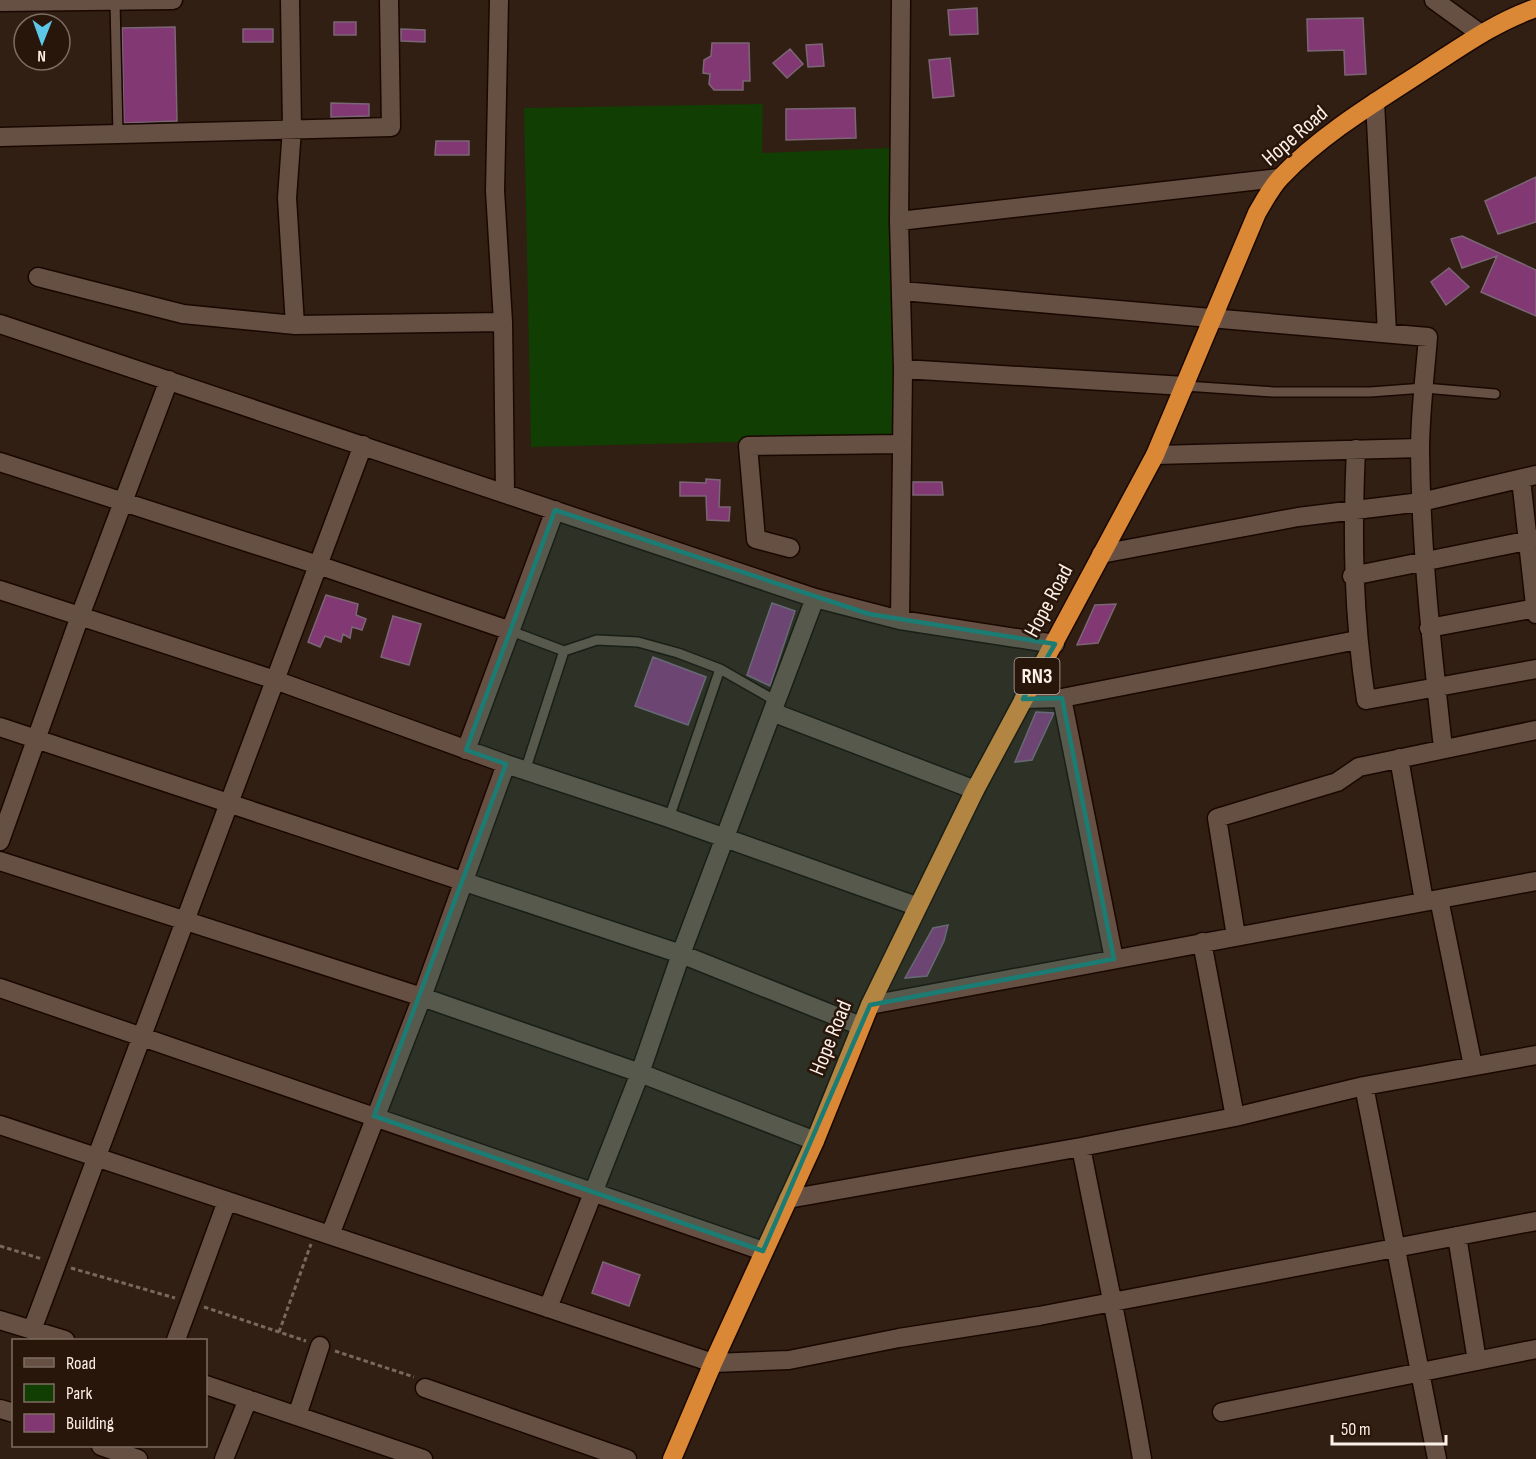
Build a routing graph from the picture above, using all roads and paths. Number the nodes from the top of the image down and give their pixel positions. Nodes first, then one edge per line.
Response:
1 (173, 0) edge
2 (290, 0) edge
3 (389, 0) edge
4 (498, 0) edge
5 (901, 0) edge
6 (1434, 0) edge
7 (0, 2) edge
8 (115, 2) junction
9 (1536, 8) edge
10 (1481, 34) junction
11 (1375, 102) junction
12 (292, 129) junction
13 (118, 134) junction
14 (0, 137) edge
15 (1279, 178) junction
16 (899, 221) junction
17 (38, 278) dead end
18 (902, 291) junction
19 (1215, 317) junction
20 (503, 322) junction
21 (0, 324) edge
22 (295, 325) junction
23 (1387, 333) junction
24 (903, 369) junction
25 (168, 380) junction
26 (1185, 386) junction
27 (1424, 388) junction
28 (1495, 394) dead end
29 (902, 444) junction
30 (363, 446) junction
31 (1420, 448) junction
32 (1356, 449) junction
33 (1155, 455) junction
34 (0, 462) edge
35 (1529, 477) edge
36 (505, 493) junction
37 (123, 501) junction
38 (1422, 502) junction
39 (555, 510) junction
40 (1353, 512) junction
41 (1532, 540) edge
42 (790, 548) dead end
43 (1101, 554) junction
44 (1424, 564) junction
45 (318, 565) junction
46 (1352, 576) junction
47 (0, 591) edge
48 (815, 598) junction
49 (1536, 608) edge
50 (1536, 614) edge
51 (80, 616) junction
52 (900, 620) junction
53 (1429, 628) junction
54 (511, 631) junction
55 (1357, 640) junction
56 (1055, 644) junction
57 (564, 651) junction
58 (720, 669) junction
59 (1536, 669) edge
60 (275, 680) junction
61 (1436, 687) junction
62 (1062, 698) junction
63 (1023, 699) junction
64 (774, 706) junction
65 (0, 727) edge
66 (1536, 730) edge
67 (35, 738) junction
68 (1443, 748) junction
69 (466, 750) junction
70 (1399, 758) junction
71 (506, 764) junction
72 (525, 771) junction
73 (975, 790) junction
74 (230, 803) junction
75 (669, 818) junction
76 (724, 839) junction
77 (0, 842) edge
78 (0, 861) edge
79 (462, 881) junction
80 (1536, 881) edge
81 (1432, 900) junction
82 (916, 906) junction
83 (186, 921) junction
84 (1236, 936) junction
85 (1202, 942) junction
86 (681, 954) junction
87 (1114, 959) junction
88 (0, 988) edge
89 (422, 997) junction
90 (870, 1005) junction
91 (861, 1026) junction
92 (142, 1037) junction
93 (1536, 1055) edge
94 (1473, 1066) junction
95 (640, 1073) junction
96 (1364, 1086) junction
97 (374, 1116) junction
98 (1235, 1117) junction
99 (0, 1125) edge
100 (815, 1141) junction
101 (1081, 1147) junction
102 (97, 1158) junction
103 (592, 1191) junction
104 (788, 1199) junction
105 (227, 1201) junction
106 (1536, 1221) edge
107 (323, 1233) junction
108 (1458, 1236) junction
109 (0, 1246) edge
110 (1397, 1249) junction
111 (763, 1251) junction
112 (57, 1264) junction
113 (1111, 1301) junction
114 (190, 1302) junction
115 (548, 1308) junction
116 (0, 1320) edge
117 (32, 1330) junction
118 (279, 1332) junction
119 (59, 1339) edge
120 (177, 1339) edge
121 (320, 1346) junction
122 (1536, 1349) edge
123 (1477, 1361) junction
124 (713, 1363) junction
125 (1420, 1372) junction
126 (207, 1385) edge
127 (425, 1388) joint
128 (248, 1400) junction
129 (1222, 1412) dead end
130 (297, 1416) junction
131 (105, 1447) edge
132 (394, 1454) edge
133 (134, 1455) edge
134 (224, 1459) edge
135 (423, 1459) edge
136 (627, 1459) edge
137 (672, 1459) edge
138 (1142, 1459) edge
139 (1437, 1459) edge

1 - 8 street
2 - 12 street
3 - 12 street
4 - 20 street
5 - 16 street
6 - 10 street
7 - 8 street
8 - 13 lane
9 - 10 highway, Hope Road / RN3
10 - 11 highway, Hope Road / RN3
11 - 15 highway, Hope Road / RN3
11 - 23 street
12 - 13 street
12 - 22 street
13 - 14 street
15 - 16 street
15 - 19 highway, Hope Road / RN3
16 - 18 street
17 - 22 street
18 - 19 street
18 - 24 street
19 - 23 street
19 - 26 highway, Hope Road / RN3
20 - 22 street
20 - 36 street
21 - 25 street
23 - 27 street
24 - 26 street
24 - 29 street
25 - 30 street
25 - 37 street
26 - 27 lane
26 - 33 highway, Hope Road / RN3
27 - 28 lane
27 - 31 street
29 - 42 street
29 - 52 street
30 - 36 street
30 - 45 street
31 - 32 street
31 - 38 street
32 - 33 street
32 - 40 street
33 - 43 highway, Hope Road / RN3
34 - 37 street
35 - 38 street
35 - 41 street
36 - 39 street
37 - 45 street
37 - 51 street
38 - 40 street
38 - 44 street
39 - 48 street
39 - 54 street
40 - 43 street
40 - 46 street
41 - 44 street
41 - 49 street
43 - 56 highway, Hope Road / RN3
44 - 46 street
44 - 53 street
45 - 54 street
45 - 60 street
46 - 55 street
47 - 51 street
48 - 52 street
48 - 64 street
49 - 50 street
49 - 53 street
51 - 60 street
51 - 67 street
52 - 56 street
53 - 61 street
54 - 57 lane
54 - 69 street
55 - 61 street
55 - 62 street
56 - 63 highway, Hope Road / RN3
57 - 58 lane
57 - 72 lane
58 - 64 lane
58 - 75 lane
59 - 61 street
60 - 69 street
60 - 74 street
61 - 68 street
62 - 63 street
62 - 87 street
63 - 73 highway, Hope Road / RN3
64 - 73 street
64 - 76 street
65 - 67 street
66 - 68 street
67 - 74 street
67 - 77 street
68 - 70 street
69 - 71 street
70 - 81 street
70 - 84 street
71 - 72 street
71 - 79 street
72 - 75 street
73 - 82 highway, Hope Road / RN3
74 - 79 street
74 - 83 street
75 - 76 street
76 - 82 street
76 - 86 street
78 - 83 street
79 - 86 street
79 - 89 street
80 - 81 street
81 - 84 street
81 - 94 street
82 - 90 highway, Hope Road / RN3
83 - 89 street
83 - 92 street
84 - 85 street
85 - 87 street
85 - 98 street
86 - 91 street
86 - 95 street
87 - 90 street
88 - 92 street
89 - 95 street
89 - 97 street
90 - 91 highway, Hope Road / RN3
91 - 100 highway, Hope Road / RN3
92 - 97 street
92 - 102 street
93 - 94 street
94 - 96 street
95 - 100 street
95 - 103 street
96 - 98 street
96 - 110 street
97 - 103 street
97 - 107 street
98 - 101 street
99 - 102 street
100 - 104 highway, Hope Road / RN3
101 - 104 street
101 - 113 street
102 - 105 street
102 - 112 street
103 - 111 street
103 - 115 street
104 - 111 highway, Hope Road / RN3
105 - 107 street
105 - 114 street
106 - 108 street
107 - 115 street
107 - 118 path
108 - 110 street
108 - 123 street
109 - 112 path
110 - 113 street
110 - 125 street
111 - 124 highway, Hope Road / RN3
112 - 114 path
112 - 117 street
113 - 124 street
113 - 138 street
114 - 118 path
114 - 120 street
115 - 124 street
116 - 117 street
117 - 119 street
118 - 121 path
121 - 127 path
121 - 130 street
122 - 123 street
123 - 125 street
124 - 137 highway, Hope Road / RN3
125 - 129 street
125 - 139 street
126 - 128 street
127 - 136 street
128 - 130 street
128 - 134 street
130 - 132 street
131 - 133 street
132 - 135 street

